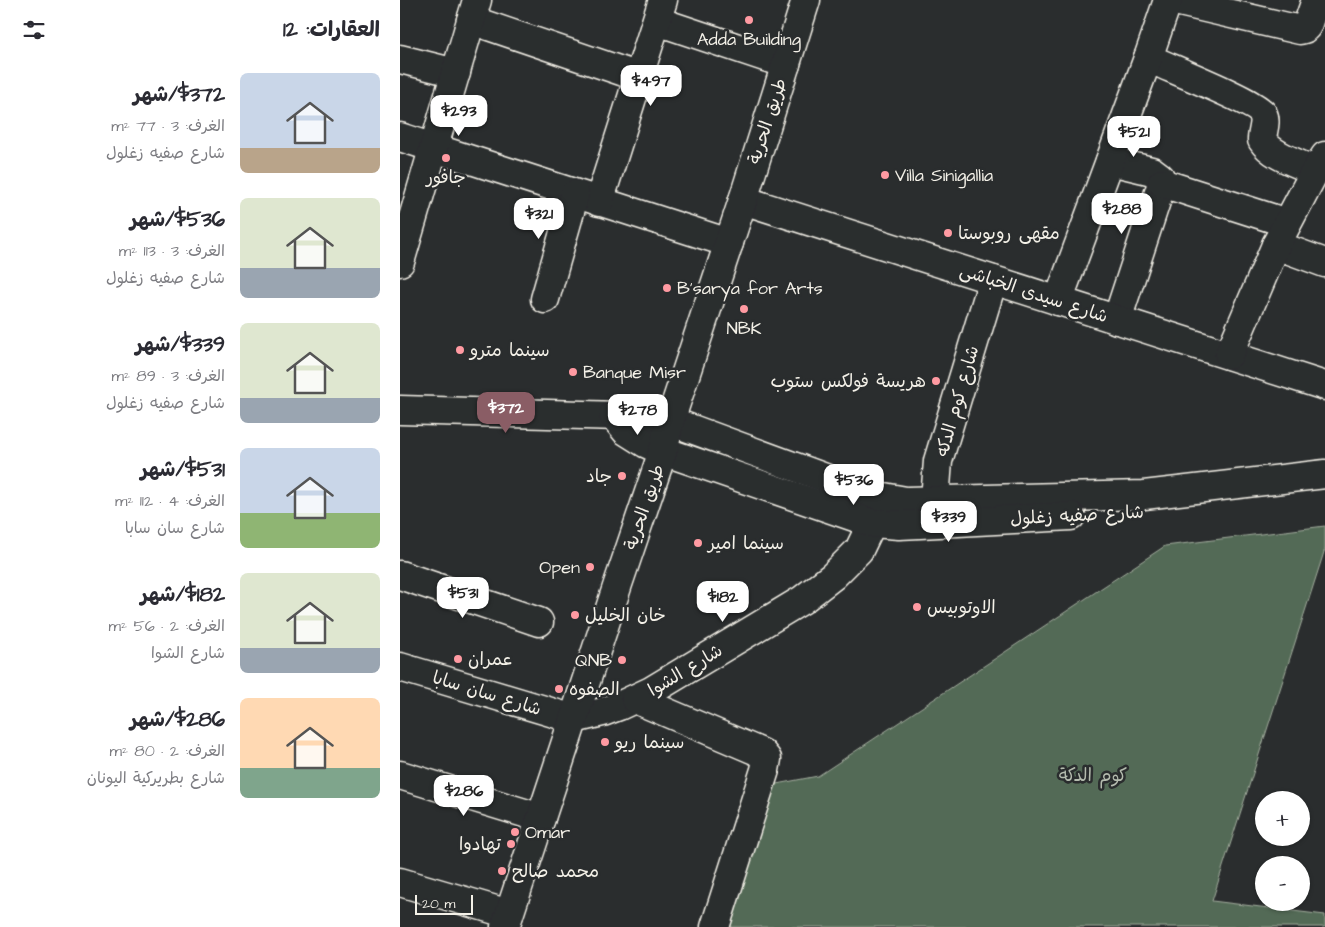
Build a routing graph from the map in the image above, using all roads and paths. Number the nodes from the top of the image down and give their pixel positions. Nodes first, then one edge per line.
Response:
1 (806, 0) edge
2 (1169, 0) edge
3 (1316, 0) edge
4 (474, 10) edge
5 (660, 10) edge
6 (400, 58) edge
7 (1148, 58) junction
8 (786, 64) junction
9 (456, 73) junction
10 (639, 77) junction
11 (400, 137) edge
12 (433, 148) junction
13 (1110, 161) junction
14 (1322, 162) edge
15 (1162, 183) junction
16 (587, 198) junction
17 (742, 200) junction
18 (1282, 234) junction
19 (729, 243) junction
20 (400, 262) edge
21 (1325, 263) edge
22 (992, 280) junction
23 (545, 299) dead end
24 (1058, 301) junction
25 (1117, 320) junction
26 (1229, 355) junction
27 (1325, 386) edge
28 (400, 410) edge
29 (612, 415) junction
30 (670, 421) junction
31 (663, 451) junction
32 (1325, 474) edge
33 (1325, 490) edge
34 (878, 496) junction
35 (1119, 505) junction
36 (942, 511) junction
37 (872, 523) junction
38 (400, 575) edge
39 (540, 622) dead end
40 (400, 667) edge
41 (635, 699) junction
42 (574, 719) junction
43 (400, 775) edge
44 (541, 818) junction
45 (400, 882) edge
46 (507, 921) edge
47 (715, 927) edge

1 - 8 street, طريق الحرية
2 - 3 street
2 - 7 street
4 - 9 street
4 - 10 street
5 - 8 street
5 - 10 street
6 - 9 street
7 - 13 street
7 - 14 street
8 - 17 street, طريق الحرية
9 - 12 street
10 - 16 street
11 - 12 street
12 - 16 street
12 - 20 street
13 - 15 street
13 - 24 street
14 - 18 street
15 - 18 street
15 - 25 street
16 - 19 street
16 - 23 street
17 - 19 street, طريق الحرية
17 - 22 street, شارع سيدى الخباشى
18 - 21 street
18 - 26 street
19 - 30 street, طريق الحرية
22 - 24 street, شارع سيدى الخباشى
22 - 36 street, شارع كوم الدكه
24 - 25 street, شارع سيدى الخباشى
25 - 26 street, شارع سيدى الخباشى
26 - 27 street, شارع سيدى الخباشى
28 - 29 street, شارع صفيه زغلول
29 - 30 street, شارع صفيه زغلول
29 - 31 street, شارع صفيه زغلول
30 - 31 street, طريق الحرية
30 - 34 street, شارع صفيه زغلول
31 - 37 street, شارع صفيه زغلول
31 - 42 street, طريق الحرية
32 - 35 street, شارع صفيه زغلول
33 - 35 street, شارع صفيه زغلول
34 - 36 street, شارع صفيه زغلول
34 - 37 street, شارع الشوا
35 - 36 street, شارع صفيه زغلول
36 - 37 street, شارع صفيه زغلول
37 - 41 street, شارع الشوا
38 - 39 street
40 - 42 street, شارع سان سابا
41 - 42 street, شارع الشوا
41 - 47 street
42 - 44 street, طريق الحرية
43 - 44 street
44 - 46 street, طريق الحرية
45 - 46 street

